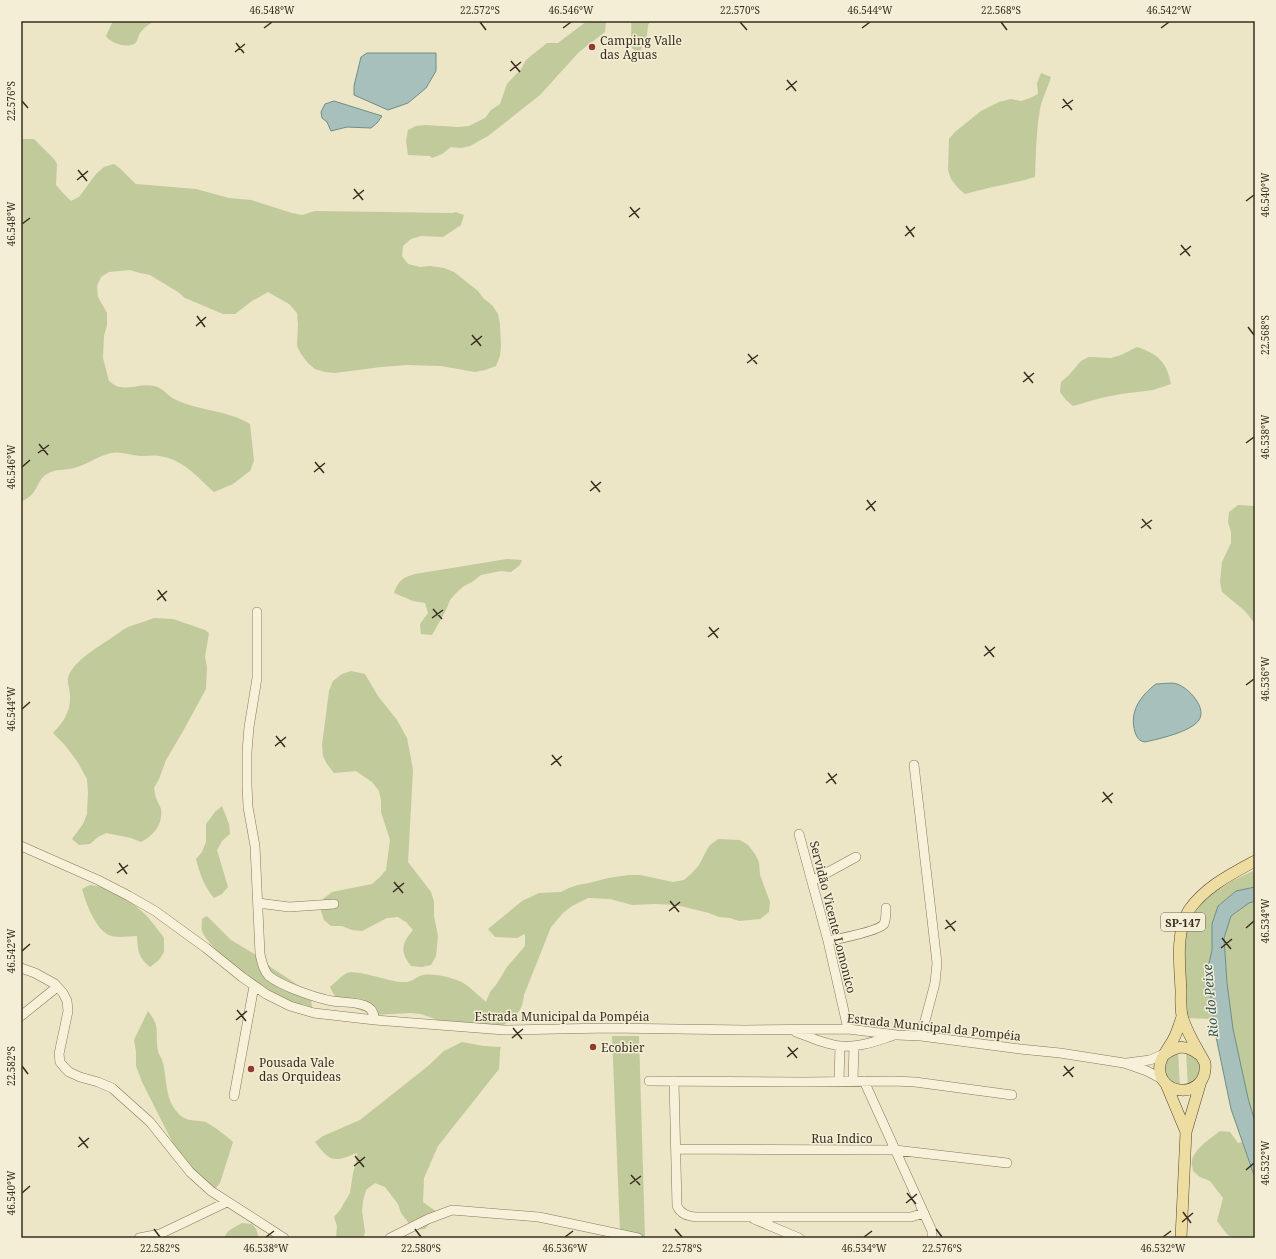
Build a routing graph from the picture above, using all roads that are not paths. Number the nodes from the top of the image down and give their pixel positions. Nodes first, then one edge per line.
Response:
1 (257, 612) dead end
2 (914, 765) dead end
3 (799, 834) dead end
4 (21, 846) edge
5 (856, 857) dead end
6 (1255, 861) edge
7 (812, 881) junction
8 (258, 903) junction
9 (334, 904) dead end
10 (886, 908) dead end
11 (828, 941) junction
12 (21, 968) edge
13 (57, 986) junction
14 (254, 986) junction
15 (21, 1016) edge
16 (1182, 1017) junction
17 (375, 1020) junction
18 (790, 1029) junction
19 (848, 1029) junction
20 (897, 1035) junction
21 (922, 1036) junction
22 (840, 1046) junction
23 (854, 1046) junction
24 (1164, 1054) junction
25 (1201, 1056) junction
26 (1124, 1063) junction
27 (1201, 1080) junction
28 (649, 1081) dead end
29 (674, 1081) junction
30 (839, 1081) junction
31 (853, 1081) junction
32 (864, 1081) junction
33 (1164, 1081) junction
34 (234, 1096) dead end
35 (1012, 1096) dead end
36 (1186, 1132) junction
37 (676, 1149) junction
38 (895, 1150) junction
39 (1007, 1163) dead end
40 (227, 1202) junction
41 (924, 1213) junction
42 (749, 1217) junction
43 (138, 1238) edge
44 (284, 1238) edge
45 (390, 1238) edge
46 (638, 1238) edge
47 (799, 1238) edge
48 (932, 1238) edge
49 (1181, 1238) edge

1 - 8 street
2 - 21 street
3 - 7 street, Servidão Vicente Lomonico
4 - 14 street, Estrada Municipal da Pompéia
5 - 7 street
6 - 16 main road, SP-147
7 - 11 street, Servidão Vicente Lomonico
8 - 9 street
8 - 17 street
10 - 11 street
11 - 19 street, Servidão Vicente Lomonico
12 - 13 street
13 - 15 street
13 - 40 street
14 - 17 street, Estrada Municipal da Pompéia
14 - 34 street
16 - 24 main road, SP-147
16 - 25 main road, SP-147
17 - 18 street, Estrada Municipal da Pompéia
18 - 19 street, Estrada Municipal da Pompéia
18 - 22 street
19 - 20 street, Estrada Municipal da Pompéia
20 - 21 street, Estrada Municipal da Pompéia
20 - 23 street
21 - 26 street, Estrada Municipal da Pompéia
22 - 23 street
22 - 30 street
23 - 31 street
24 - 25 main road
24 - 26 street, Estrada Municipal da Pompéia
24 - 33 main road
25 - 27 main road
26 - 33 street, Estrada Municipal da Pompéia
27 - 33 main road
27 - 36 main road
28 - 29 street
29 - 30 street
29 - 37 street
30 - 31 street
31 - 32 street
32 - 35 street
32 - 38 street
33 - 36 main road
36 - 49 main road
37 - 38 street, Rua Indico
37 - 42 street
38 - 39 street, Rua Indico
38 - 41 street
40 - 43 street
40 - 44 street
41 - 42 street
41 - 48 street
42 - 47 street
45 - 46 street

